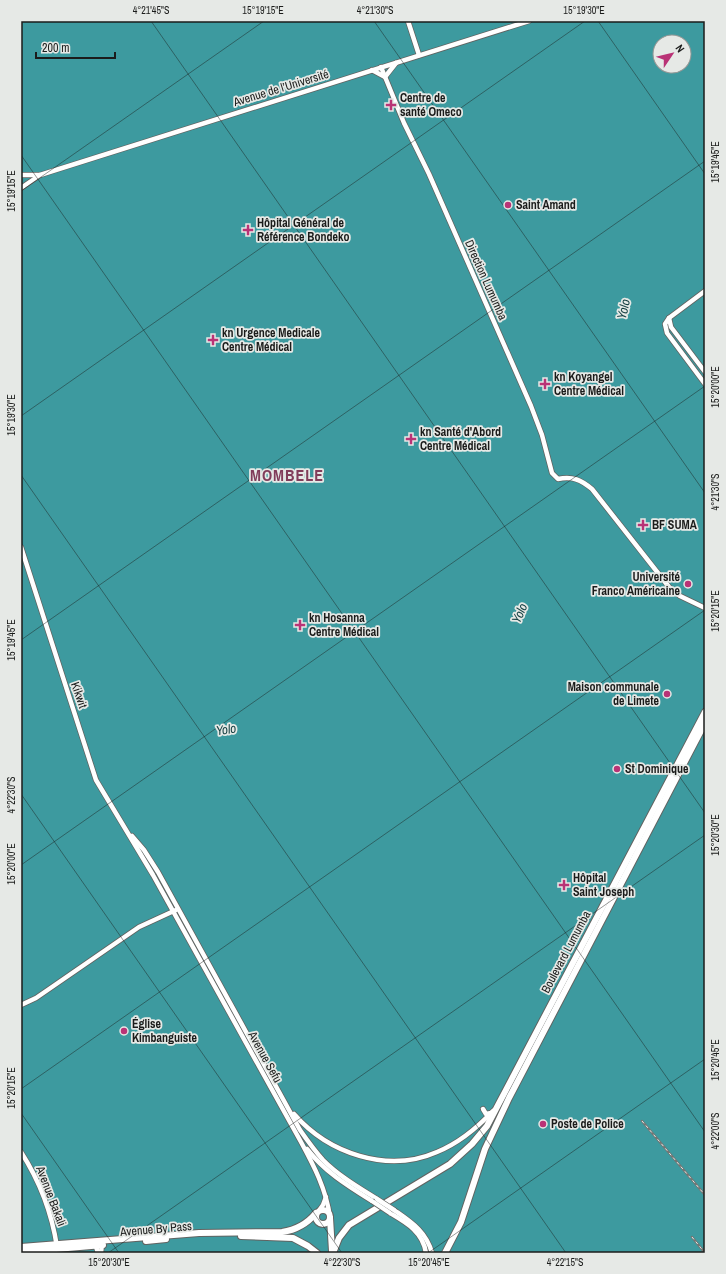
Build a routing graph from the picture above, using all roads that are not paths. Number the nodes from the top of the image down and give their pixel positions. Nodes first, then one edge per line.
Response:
1 (408, 21) edge
2 (529, 21) edge
3 (419, 55) junction
4 (397, 62) junction
5 (381, 67) junction
6 (372, 70) junction
7 (385, 77) junction
8 (21, 175) edge
9 (40, 175) junction
10 (21, 188) edge
11 (705, 292) edge
12 (669, 318) junction
13 (678, 337) junction
14 (672, 341) junction
15 (705, 372) edge
16 (705, 384) edge
17 (21, 547) edge
18 (705, 608) edge
19 (705, 712) edge
20 (705, 723) edge
21 (124, 828) joint
22 (176, 910) junction
23 (21, 1005) edge
24 (280, 1093) junction
25 (275, 1095) junction
26 (506, 1097) junction
27 (287, 1106) junction
28 (497, 1107) junction
29 (483, 1109) dead end
30 (491, 1113) junction
31 (301, 1142) junction
32 (21, 1152) edge
33 (326, 1195) junction
34 (374, 1200) junction
35 (392, 1211) junction
36 (317, 1212) junction
37 (330, 1217) junction
38 (331, 1235) junction
39 (339, 1238) junction
40 (102, 1243) junction
41 (95, 1244) junction
42 (21, 1247) edge
43 (57, 1247) junction
44 (21, 1252) edge
45 (98, 1253) edge
46 (101, 1253) edge
47 (317, 1253) edge
48 (332, 1253) edge
49 (426, 1253) edge
50 (432, 1253) edge
51 (445, 1253) edge

1 - 3 main road
2 - 3 main road, Avenue de l’Université
3 - 4 main road, Avenue de l’Université
4 - 5 main road, Avenue de l’Université
4 - 7 main road
5 - 6 main road, Avenue de l’Université
5 - 7 main road, Direction Lumumba
6 - 7 main road
6 - 9 main road, Avenue de l’Université
7 - 18 main road, Direction Lumumba
8 - 9 main road
9 - 10 main road
11 - 12 main road
12 - 13 main road
12 - 14 main road
13 - 14 main road
13 - 15 main road
14 - 16 main road
17 - 21 main road, Kikwit
19 - 26 highway, Boulevard Lumumba
20 - 26 highway, Boulevard Lumumba
21 - 22 main road, Avenue Sefu
22 - 23 main road
22 - 24 main road, Avenue Sefu
22 - 25 main road, Avenue Sefu
24 - 25 main road
24 - 27 main road, Avenue Sefu
25 - 31 main road, Avenue Sefu
26 - 28 highway
26 - 51 highway
27 - 30 main road
27 - 34 main road, Avenue Sefu
28 - 30 main road
28 - 39 highway
29 - 30 main road
31 - 33 main road, Avenue Sefu
31 - 34 main road
32 - 43 main road, Avenue Bakali
33 - 36 main road
33 - 37 main road, Avenue Sefu
34 - 35 main road, bridge
35 - 49 main road
35 - 50 main road
36 - 37 highway
36 - 37 highway
36 - 40 highway, Avenue By Pass
37 - 38 highway
38 - 39 highway
38 - 48 highway
39 - 48 highway
40 - 41 highway, Avenue By Pass
40 - 46 main road
40 - 47 highway, Avenue By Pass
41 - 43 highway, Avenue By Pass
41 - 45 main road
42 - 43 highway, Avenue By Pass
43 - 44 highway, Avenue By Pass

